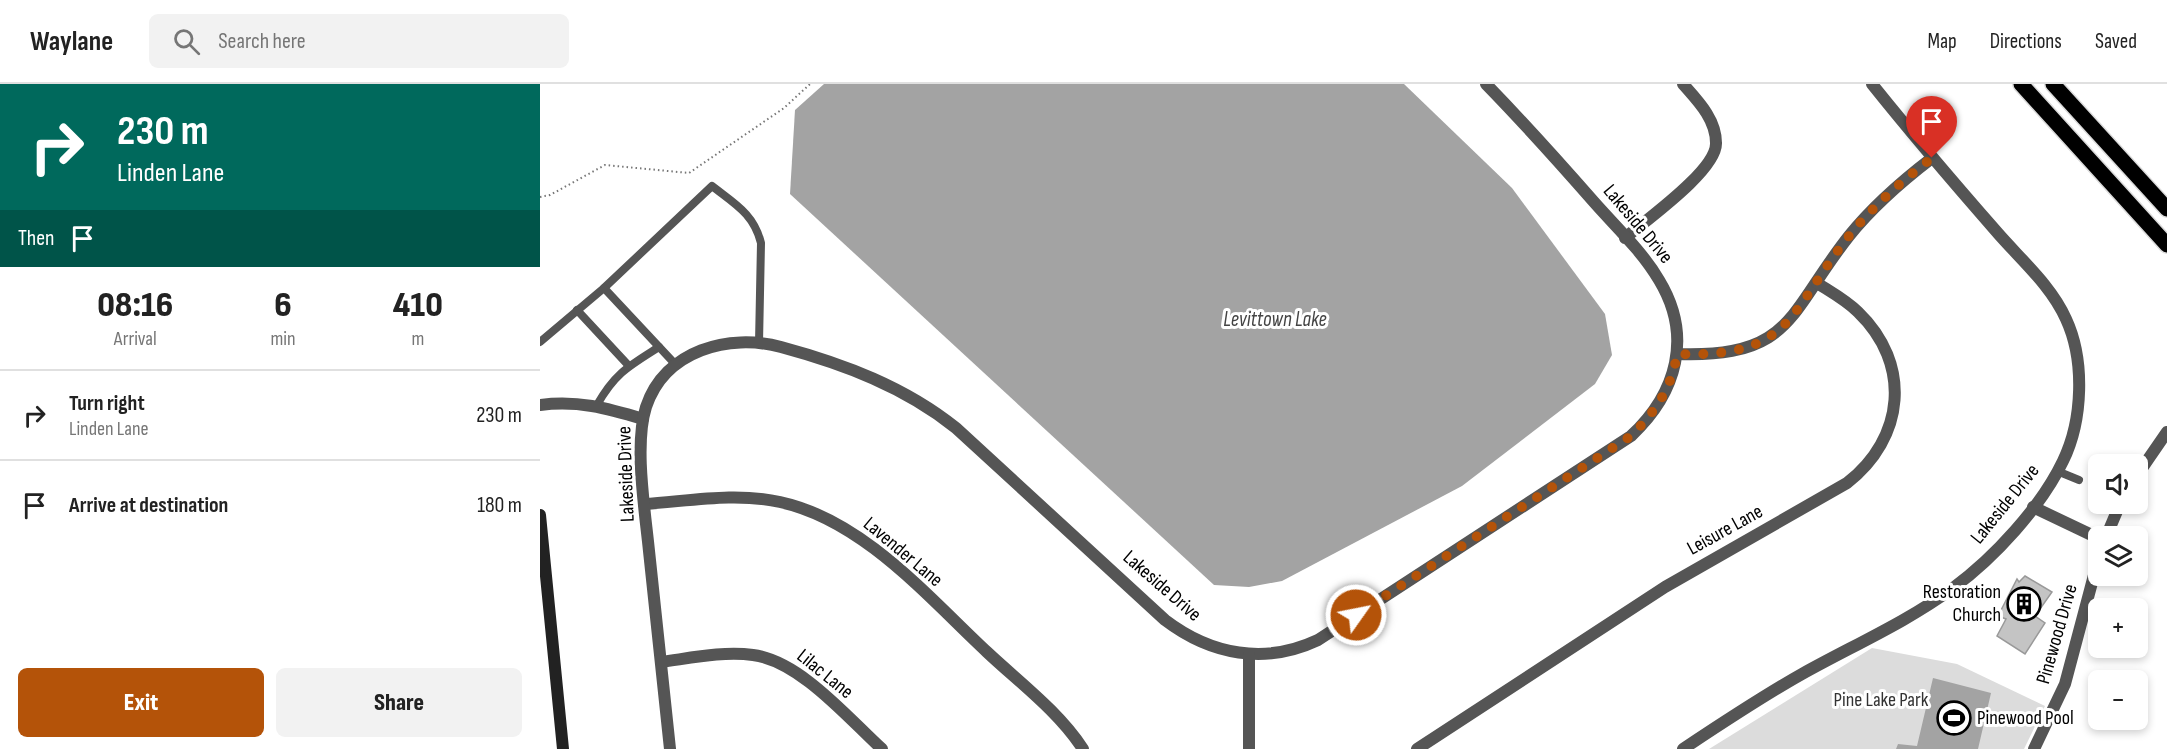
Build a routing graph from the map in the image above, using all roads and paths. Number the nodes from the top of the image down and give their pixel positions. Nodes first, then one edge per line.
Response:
1 (810, 84) edge
2 (1486, 84) edge
3 (1683, 84) edge
4 (1872, 84) edge
5 (2020, 84) edge
6 (2053, 84) edge
7 (1932, 158) junction
8 (540, 197) edge
9 (2167, 209) edge
10 (1625, 238) junction
11 (2167, 244) edge
12 (1817, 283) junction
13 (604, 288) junction
14 (577, 310) junction
15 (540, 342) edge
16 (759, 343) junction
17 (659, 347) junction
18 (1677, 354) junction
19 (676, 365) junction
20 (629, 366) junction
21 (540, 405) edge
22 (597, 405) junction
23 (643, 419) junction
24 (2167, 432) edge
25 (2148, 460) edge
26 (2057, 471) junction
27 (2079, 480) dead end
28 (644, 504) junction
29 (2033, 507) junction
30 (540, 515) edge
31 (2088, 533) edge
32 (2091, 586) edge
33 (1249, 655) junction
34 (661, 662) junction
35 (563, 749) edge
36 (670, 749) edge
37 (882, 749) edge
38 (1083, 749) edge
39 (1249, 749) edge
40 (1417, 749) edge
41 (1683, 749) edge
42 (2034, 749) edge

1 - 8 path
2 - 10 street, Lakeside Drive
3 - 10 street
4 - 7 street, Lakeside Drive
5 - 11 main road
6 - 9 main road
7 - 12 street
7 - 26 street, Lakeside Drive
10 - 18 street, Lakeside Drive
12 - 18 street
12 - 40 street, Leisure Lane
13 - 14 lane
13 - 16 lane
13 - 17 lane
14 - 15 lane
14 - 20 lane
16 - 19 street, Lakeside Drive
16 - 33 street, Lakeside Drive
17 - 19 lane
17 - 20 lane
18 - 33 street, Lakeside Drive
19 - 23 street, Lakeside Drive
20 - 22 lane
21 - 22 street
22 - 23 street
23 - 28 street, Lakeside Drive
24 - 25 street
26 - 27 lane
26 - 29 street, Lakeside Drive
28 - 34 street, Lakeside Drive
28 - 38 street, Lavender Lane
29 - 31 street
29 - 41 street, Lakeside Drive
30 - 35 main road
32 - 42 street, Pinewood Drive
33 - 39 street
34 - 36 street, Lakeside Drive
34 - 37 street, Lilac Lane

